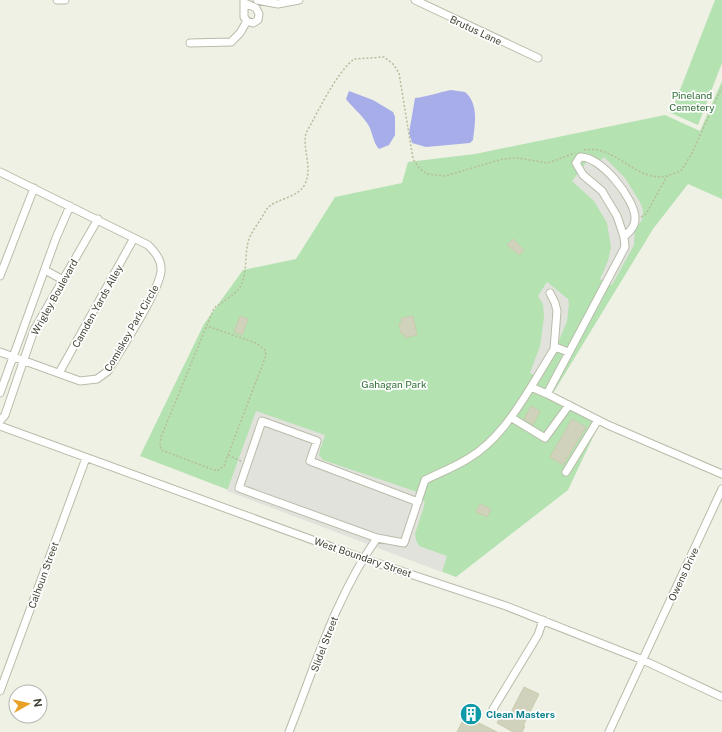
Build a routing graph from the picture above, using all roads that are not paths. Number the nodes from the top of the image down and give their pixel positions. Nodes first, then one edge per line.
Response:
1 (57, 0) edge
2 (65, 0) edge
3 (257, 0) edge
4 (299, 0) edge
5 (415, 0) edge
6 (245, 2) edge
7 (247, 21) junction
8 (190, 43) dead end
9 (538, 58) dead end
10 (0, 172) edge
11 (34, 188) junction
12 (70, 206) junction
13 (98, 219) junction
14 (624, 237) junction
15 (134, 238) junction
16 (45, 270) junction
17 (0, 276) edge
18 (63, 280) junction
19 (550, 293) dead end
20 (554, 349) junction
21 (0, 352) edge
22 (568, 352) junction
23 (12, 356) junction
24 (23, 360) junction
25 (59, 373) junction
26 (531, 387) junction
27 (0, 393) edge
28 (547, 394) junction
29 (569, 406) junction
30 (512, 418) junction
31 (598, 420) junction
32 (0, 421) edge
33 (0, 426) edge
34 (86, 458) junction
35 (566, 472) dead end
36 (722, 474) edge
37 (722, 489) edge
38 (418, 502) junction
39 (377, 538) junction
40 (362, 558) junction
41 (543, 620) junction
42 (643, 660) junction
43 (0, 692) edge
44 (722, 697) edge
45 (493, 709) dead end
46 (289, 732) edge
47 (609, 732) edge

1 - 2 street
3 - 4 street
5 - 9 street, Brutus Lane
6 - 7 street
6 - 7 street
7 - 8 street
10 - 11 street, Comiskey Park Circle
11 - 12 street, Comiskey Park Circle
11 - 17 street
12 - 13 street, Comiskey Park Circle
12 - 16 street, Wrigley Boulevard
13 - 15 street, Comiskey Park Circle
13 - 18 street, Wrigley Boulevard
14 - 14 street
14 - 22 street
15 - 25 street, Camden Yards Alley
15 - 25 street, Comiskey Park Circle
16 - 18 street
16 - 23 street, Wrigley Boulevard
18 - 24 street, Wrigley Boulevard
19 - 20 street
20 - 22 street
20 - 26 street
21 - 23 street, Comiskey Park Circle
22 - 28 street
23 - 24 street, Comiskey Park Circle
23 - 27 street, Wrigley Boulevard
24 - 25 street, Comiskey Park Circle
24 - 32 street, Wrigley Boulevard
26 - 28 street
26 - 30 street
28 - 29 street
29 - 30 street
29 - 31 street
30 - 38 street
31 - 35 street
31 - 36 street
33 - 34 street, West Boundary Street
34 - 40 street, West Boundary Street
34 - 43 street, Calhoun Street
37 - 42 street, Owens Drive
38 - 39 street
38 - 39 street
39 - 40 street, Slidel Street
40 - 41 street, West Boundary Street
40 - 46 street, Slidel Street
41 - 42 street, West Boundary Street
41 - 45 street
42 - 44 street, West Boundary Street
42 - 47 street, Owens Drive

